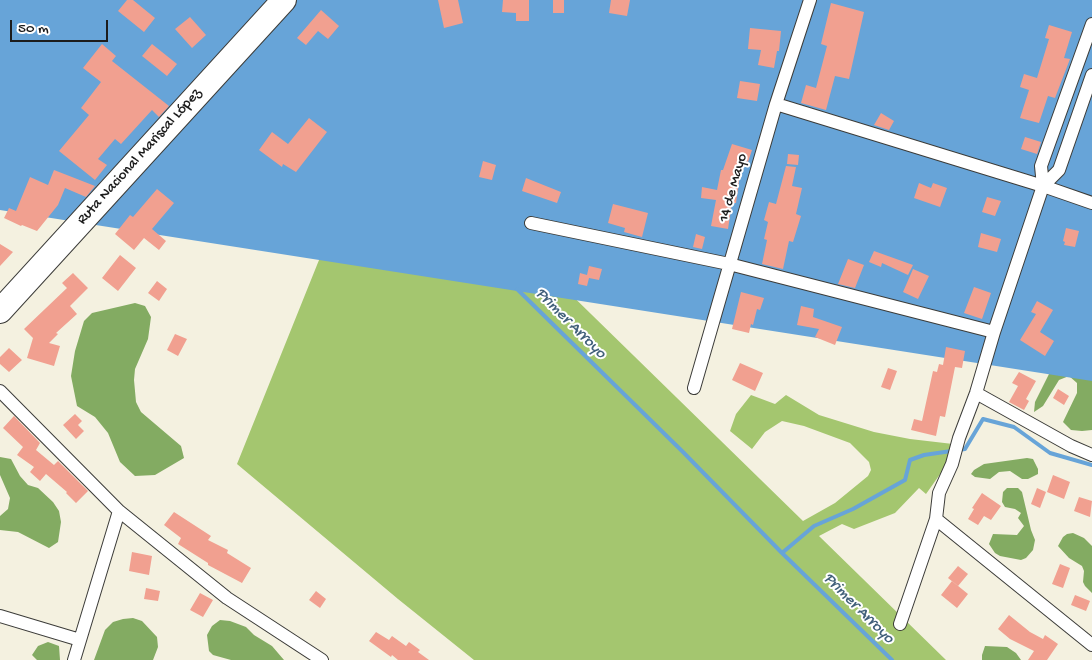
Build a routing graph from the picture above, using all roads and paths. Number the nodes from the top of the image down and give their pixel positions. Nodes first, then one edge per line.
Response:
1 (810, 0) edge
2 (282, 2) edge
3 (1092, 24) edge
4 (1092, 75) edge
5 (776, 104) junction
6 (1043, 186) junction
7 (1092, 203) edge
8 (531, 223) dead end
9 (729, 264) junction
10 (0, 311) edge
11 (994, 332) junction
12 (694, 388) dead end
13 (0, 391) edge
14 (976, 393) junction
15 (1092, 455) edge
16 (120, 511) junction
17 (936, 519) junction
18 (0, 616) edge
19 (900, 624) dead end
20 (80, 640) junction
21 (1092, 645) edge
22 (74, 660) edge
23 (322, 660) edge

1 - 5 street, 14 de Mayo
2 - 10 highway, Ruta Nacional Mariscal López
3 - 6 street
4 - 6 street
5 - 6 street
5 - 9 street, 14 de Mayo
6 - 7 street
6 - 11 street
8 - 9 street
9 - 11 street
9 - 12 street, 14 de Mayo
11 - 14 street
13 - 16 street
14 - 15 street
14 - 17 street
16 - 20 street
16 - 23 street
17 - 19 street
17 - 21 street
18 - 20 street
20 - 22 street

